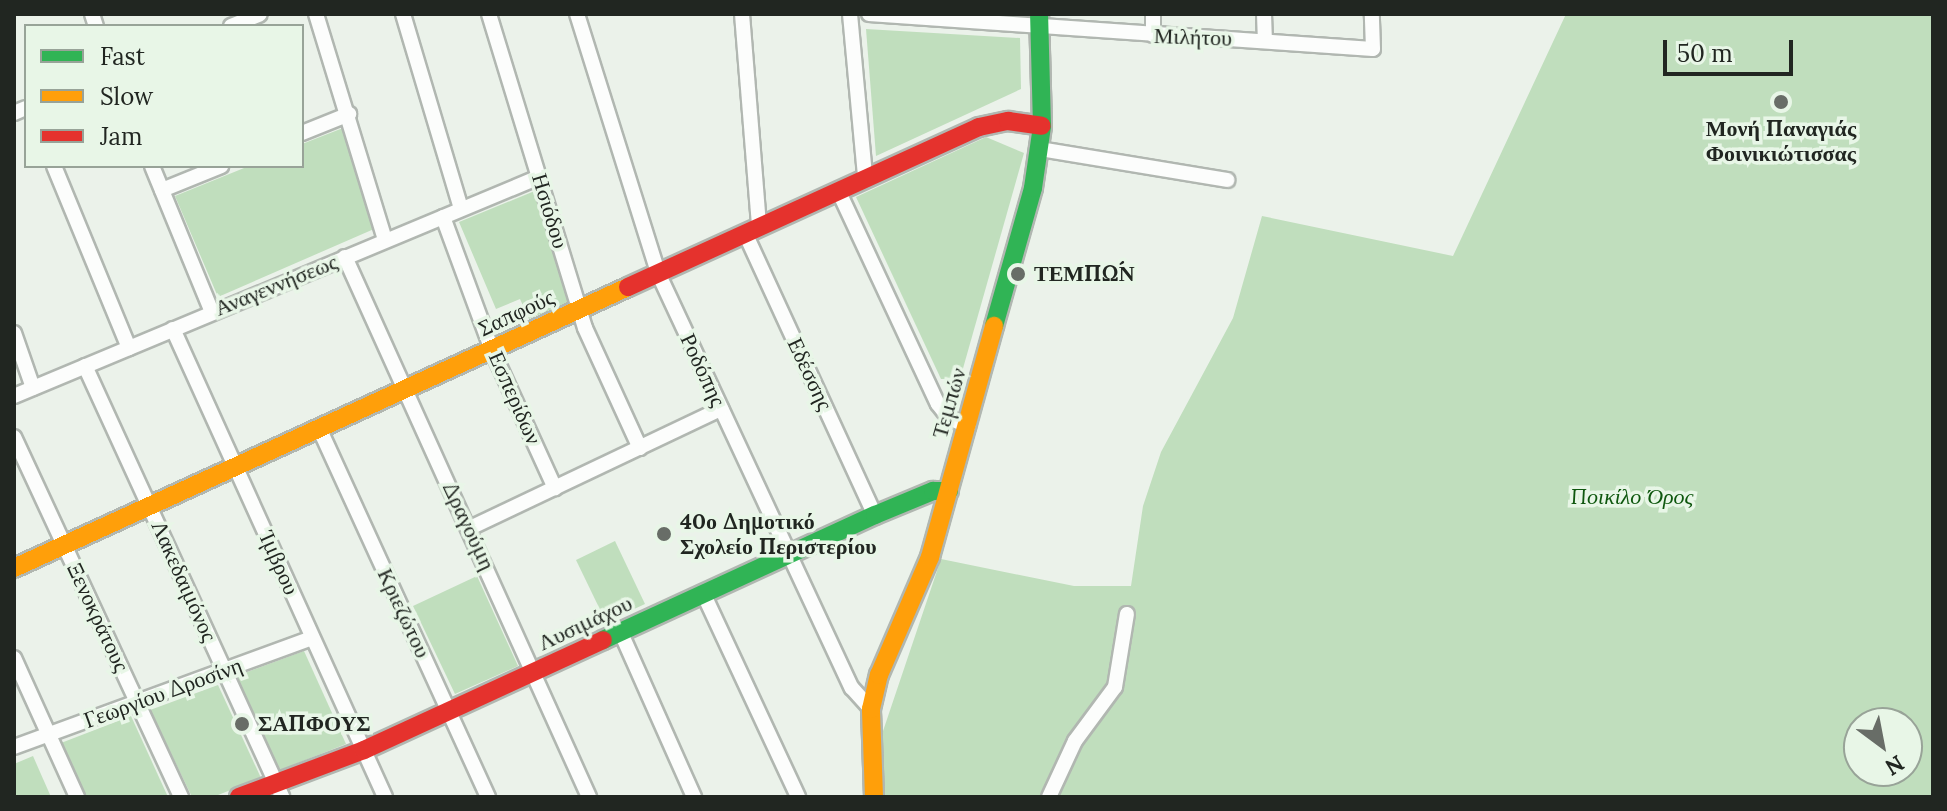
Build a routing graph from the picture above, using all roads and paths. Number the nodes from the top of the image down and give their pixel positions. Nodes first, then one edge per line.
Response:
1 (260, 14) edge
2 (316, 14) edge
3 (403, 14) edge
4 (489, 14) edge
5 (577, 14) edge
6 (742, 14) edge
7 (850, 14) edge
8 (869, 14) edge
9 (1153, 14) edge
10 (1264, 14) edge
11 (1372, 14) edge
12 (936, 17) edge
13 (1039, 22) edge
14 (236, 24) edge
15 (1153, 35) junction
16 (1265, 40) junction
17 (349, 114) junction
18 (1042, 126) junction
19 (304, 132) edge
20 (1040, 149) junction
21 (55, 168) edge
22 (153, 168) edge
23 (216, 168) edge
24 (539, 177) junction
25 (865, 177) junction
26 (1227, 180) dead end
27 (162, 190) junction
28 (838, 190) junction
29 (461, 209) junction
30 (443, 217) junction
31 (752, 229) junction
32 (385, 240) junction
33 (345, 257) junction
34 (659, 275) junction
35 (579, 310) junction
36 (212, 312) junction
37 (173, 329) junction
38 (14, 333) edge
39 (129, 348) junction
40 (492, 350) junction
41 (85, 366) junction
42 (33, 388) junction
43 (405, 392) junction
44 (14, 396) edge
45 (721, 409) junction
46 (968, 426) junction
47 (320, 430) junction
48 (14, 437) edge
49 (640, 448) junction
50 (236, 468) junction
51 (555, 488) junction
52 (949, 491) junction
53 (151, 507) junction
54 (875, 515) junction
55 (470, 528) junction
56 (66, 547) junction
57 (789, 554) junction
58 (14, 568) edge
59 (704, 595) junction
60 (1127, 614) dead end
61 (621, 633) junction
62 (312, 638) junction
63 (14, 658) edge
64 (225, 671) junction
65 (535, 673) junction
66 (138, 704) junction
67 (871, 709) junction
68 (449, 711) junction
69 (49, 735) junction
70 (14, 747) edge
71 (364, 750) junction
72 (278, 790) edge
73 (690, 795) edge
74 (77, 797) edge
75 (181, 797) edge
76 (239, 797) edge
77 (385, 797) edge
78 (488, 797) edge
79 (589, 797) edge
80 (798, 797) edge
81 (874, 797) edge
82 (1049, 797) edge

1 - 14 street
2 - 17 street
3 - 29 street
4 - 24 street, Ησιόδου
5 - 34 street, Ροδόπης
6 - 31 street, Εδέσσης
7 - 25 street
8 - 12 street, Μιλήτου
9 - 15 street
10 - 16 street
11 - 16 street, Μιλήτου
12 - 13 street, Μιλήτου
13 - 15 street, Μιλήτου
13 - 18 street, Τεμπών
15 - 16 street, Μιλήτου
17 - 19 street
17 - 32 street
18 - 20 street, Τεμπών
18 - 25 street, Σαπφούς
20 - 26 street
20 - 46 street, Τεμπών
21 - 39 street
22 - 27 street
23 - 27 street
24 - 29 street, Αναγεννήσεως
24 - 35 street, Ησιόδου
25 - 28 street, Σαπφούς
27 - 36 street
28 - 31 street, Σαπφούς
28 - 46 street
29 - 30 street, Αναγεννήσεως
30 - 32 street, Αναγεννήσεως
30 - 40 street, Εσπερίδων
31 - 34 street, Σαπφούς
31 - 54 street, Εδέσσης
32 - 33 street, Αναγεννήσεως
33 - 36 street, Αναγεννήσεως
33 - 43 street, Δραγούμη
34 - 35 street, Σαπφούς
34 - 45 street, Ροδόπης
35 - 40 street, Σαπφούς
35 - 49 street, Ησιόδου
36 - 37 street, Αναγεννήσεως
37 - 39 street, Αναγεννήσεως
37 - 50 street, Ίμβρου
38 - 42 street
39 - 41 street, Αναγεννήσεως
40 - 43 street, Σαπφούς
40 - 51 street, Εσπερίδων
41 - 42 street, Αναγεννήσεως
41 - 53 street, Λακεδαιμόνος
42 - 44 street, Αναγεννήσεως
43 - 47 street, Σαπφούς
43 - 55 street, Δραγούμη
45 - 49 street
45 - 57 street, Ροδόπης
46 - 52 street, Τεμπών
47 - 50 street, Σαπφούς
47 - 68 street, Κριεζώτου
48 - 56 street, Ξενοκράτους
49 - 51 street
50 - 53 street, Σαπφούς
50 - 62 street, Ίμβρου
51 - 55 street
52 - 54 street, Λυσιμάχου
52 - 67 street, Τεμπών
53 - 56 street, Σαπφούς
53 - 64 street, Λακεδαιμόνος
54 - 57 street, Λυσιμάχου
55 - 65 street, Δραγούμη
56 - 58 street, Σαπφούς
56 - 66 street, Ξενοκράτους
57 - 59 street, Λυσιμάχου
57 - 67 street, Ροδόπης
59 - 61 street, Λυσιμάχου
59 - 80 street
60 - 82 street
61 - 65 street, Λυσιμάχου
61 - 73 street
62 - 64 street, Γεωργίου Δροσίνη
62 - 71 street, Ίμβρου
63 - 69 street
64 - 66 street, Γεωργίου Δροσίνη
64 - 72 street, Λακεδαιμόνος
65 - 68 street, Λυσιμάχου
65 - 79 street, Δραγούμη
66 - 69 street, Γεωργίου Δροσίνη
66 - 75 street, Ξενοκράτους
67 - 81 street, Τεμπών
68 - 71 street, Λυσιμάχου
68 - 78 street, Κριεζώτου
69 - 70 street, Γεωργίου Δροσίνη
69 - 74 street
71 - 72 street, Λυσιμάχου
71 - 77 street, Ίμβρου
72 - 76 street, Λυσιμάχου

